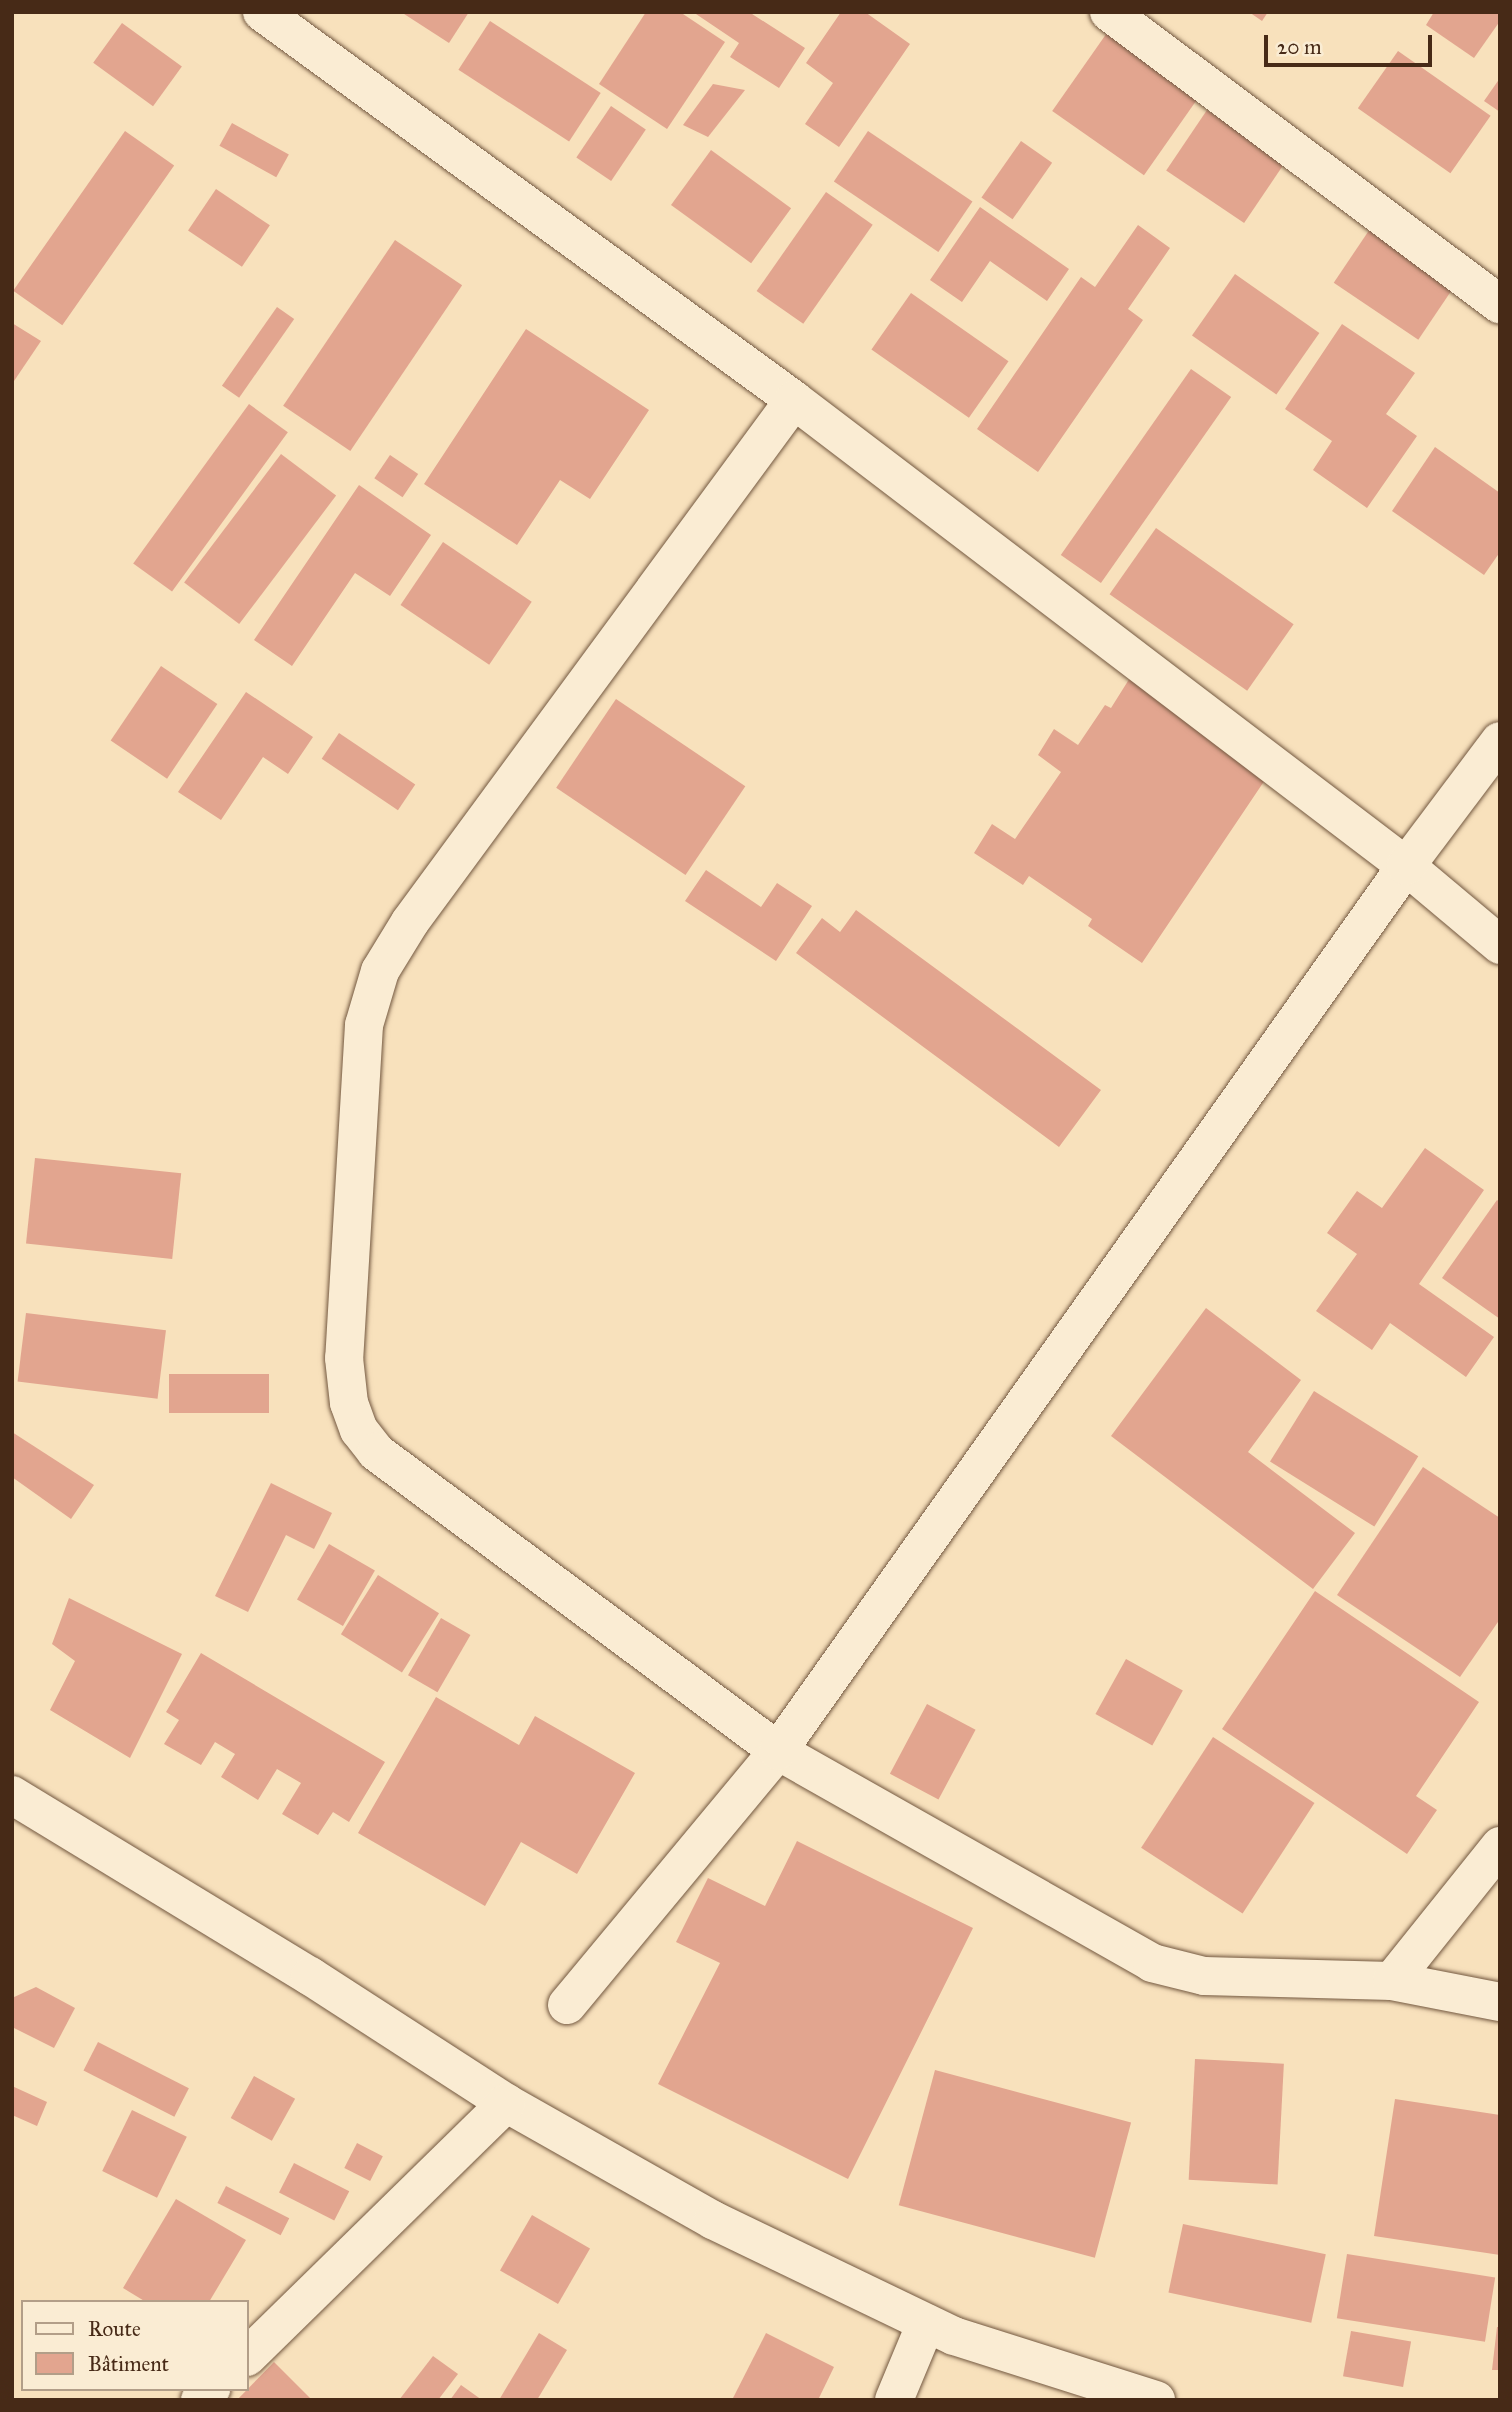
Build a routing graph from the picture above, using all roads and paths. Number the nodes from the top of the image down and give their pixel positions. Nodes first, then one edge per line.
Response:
1 (262, 12) edge
2 (1110, 12) edge
3 (1500, 304) edge
4 (794, 400) junction
5 (1500, 741) edge
6 (1406, 866) junction
7 (1500, 945) edge
8 (778, 1751) junction
9 (12, 1795) edge
10 (1500, 1846) edge
11 (1392, 1981) junction
12 (1500, 2002) edge
13 (567, 2005) dead end
14 (506, 2103) junction
15 (926, 2323) junction
16 (248, 2356) edge
17 (894, 2400) edge
18 (1156, 2400) edge

1 - 4 street
2 - 3 street
4 - 6 street
4 - 8 street
5 - 6 street
6 - 7 street
6 - 8 street
8 - 11 street
8 - 13 street
9 - 14 street
10 - 11 street
11 - 12 street
14 - 15 street
14 - 16 street
15 - 17 street
15 - 18 street

